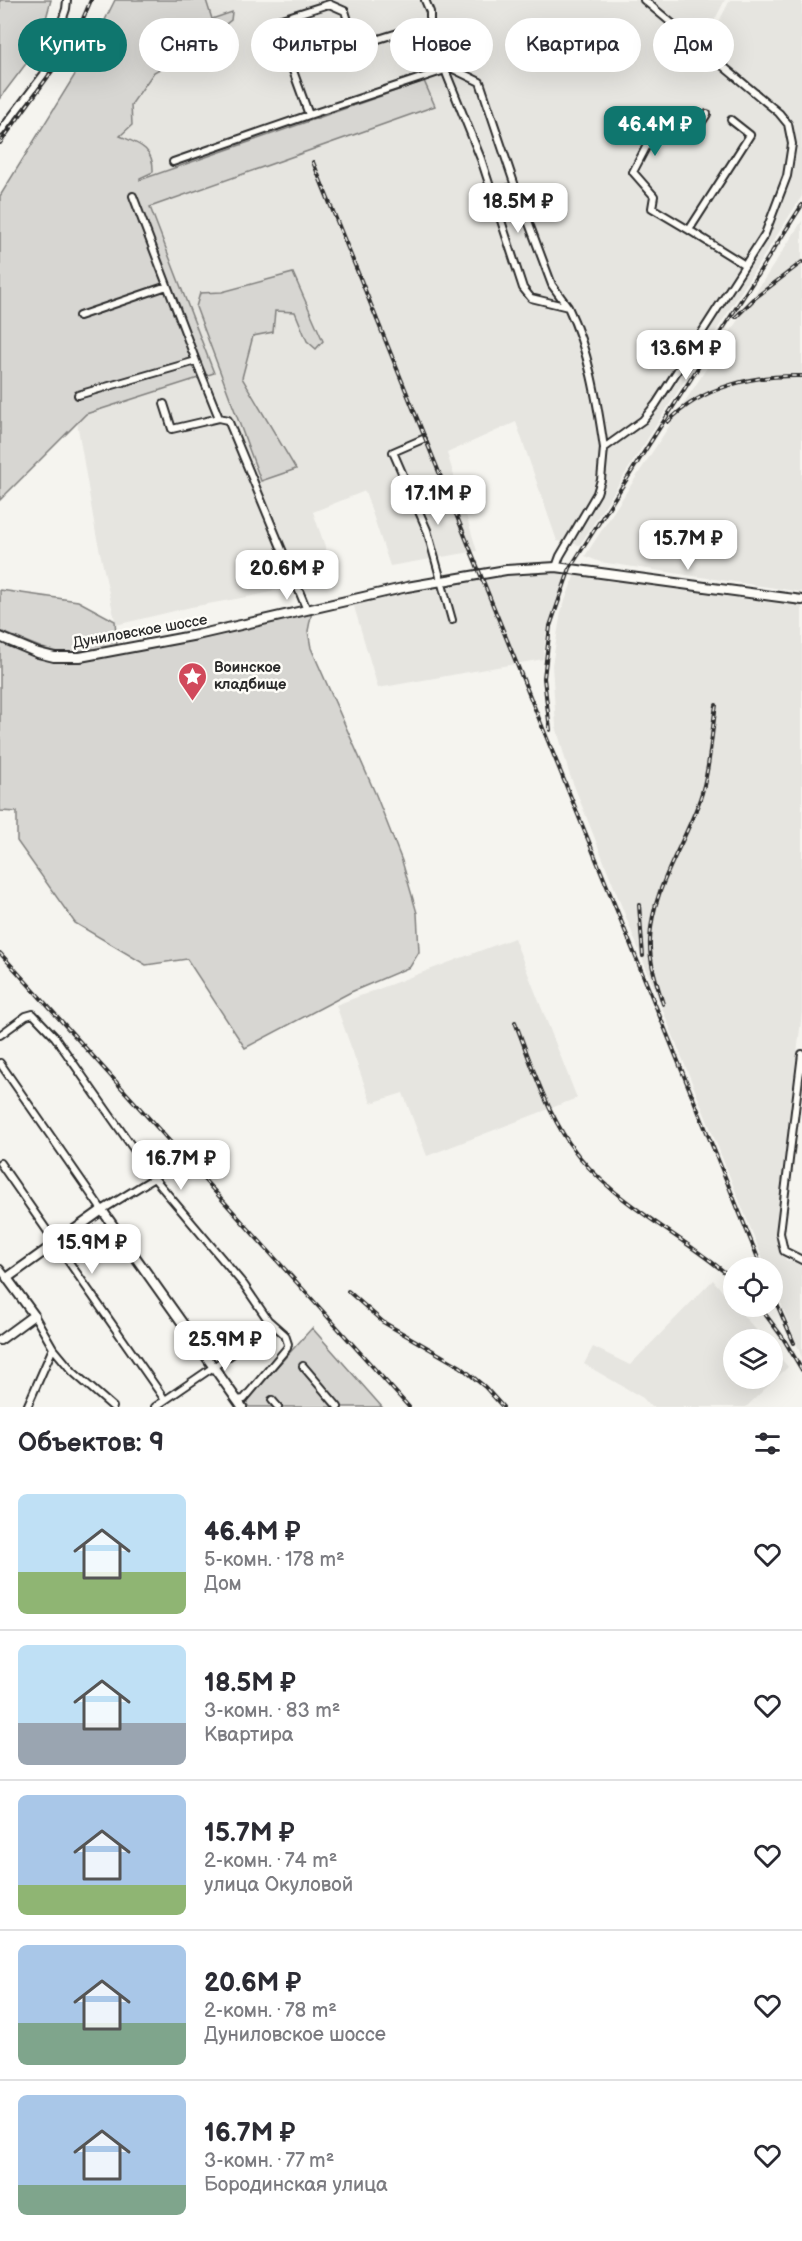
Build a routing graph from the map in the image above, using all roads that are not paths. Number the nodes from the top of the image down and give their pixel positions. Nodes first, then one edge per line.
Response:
1 (67, 0) edge
2 (425, 0) edge
3 (644, 0) edge
4 (430, 18) edge
5 (390, 35) edge
6 (430, 72) edge
7 (446, 72) edge
8 (456, 72) edge
9 (707, 114) dead end
10 (309, 116) junction
11 (731, 120) dead end
12 (0, 132) edge
13 (173, 162) dead end
14 (515, 186) junction
15 (492, 194) junction
16 (133, 196) dead end
17 (689, 230) junction
18 (745, 265) junction
19 (167, 286) junction
20 (568, 308) junction
21 (79, 316) dead end
22 (196, 361) junction
23 (78, 395) dead end
24 (164, 404) dead end
25 (219, 417) junction
26 (423, 439) dead end
27 (604, 448) junction
28 (556, 567) junction
29 (440, 581) junction
30 (802, 600) edge
31 (307, 610) junction
32 (452, 620) dead end
33 (0, 637) edge
34 (0, 1035) edge
35 (802, 1054) edge
36 (0, 1063) edge
37 (800, 1092) edge
38 (0, 1163) edge
39 (154, 1178) junction
40 (102, 1210) junction
41 (56, 1245) junction
42 (802, 1260) edge
43 (0, 1269) edge
44 (7, 1278) junction
45 (34, 1315) junction
46 (268, 1320) junction
47 (0, 1340) edge
48 (53, 1348) junction
49 (212, 1366) junction
50 (303, 1366) dead end
51 (165, 1400) junction
52 (272, 1400) dead end
53 (239, 1404) edge
54 (27, 1407) edge
55 (113, 1407) edge
56 (155, 1407) edge
57 (278, 1407) edge
58 (338, 1407) edge

1 - 12 street
2 - 4 street
3 - 18 street
5 - 10 street
6 - 10 street
7 - 15 street
8 - 14 street
9 - 17 street
10 - 13 street
11 - 17 street
14 - 15 street
14 - 20 street
15 - 20 street
16 - 19 street
17 - 18 street
18 - 27 street
19 - 21 street
19 - 22 street
20 - 27 street
22 - 23 street
22 - 25 street
24 - 25 street
25 - 31 street
26 - 29 street
27 - 28 street
28 - 29 street, Дуниловское шоссе
28 - 30 street, Дуниловское шоссе
29 - 31 street, Дуниловское шоссе
29 - 32 street
31 - 33 street, Дуниловское шоссе
34 - 39 street
35 - 37 street
36 - 40 street
37 - 42 street
38 - 41 street
39 - 40 street
39 - 46 street
40 - 41 street
40 - 49 street
41 - 44 street
41 - 51 street
43 - 44 street
44 - 45 street
45 - 47 street
45 - 48 street
46 - 49 street
46 - 53 street
48 - 54 street
48 - 55 street
49 - 51 street
49 - 53 street
50 - 58 street
51 - 56 street
52 - 57 street

